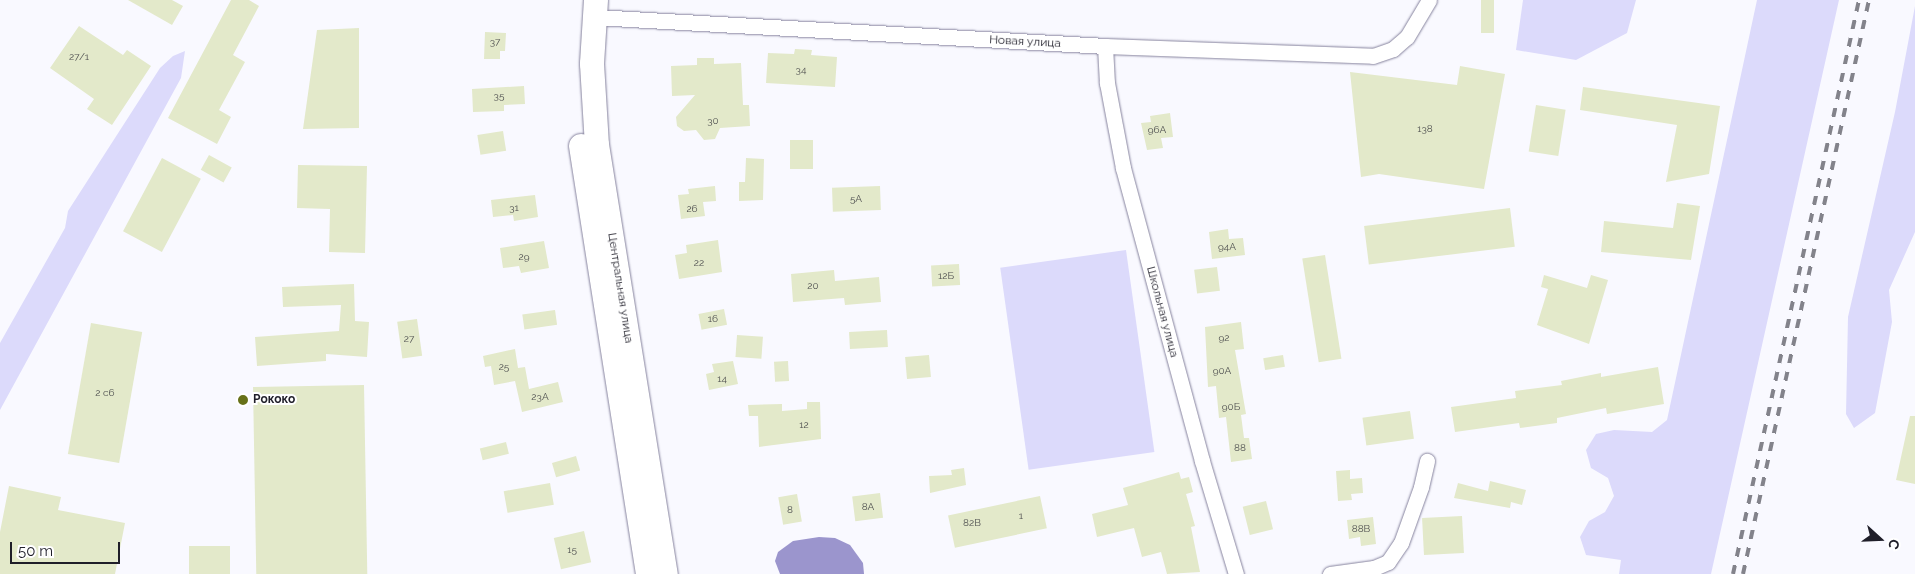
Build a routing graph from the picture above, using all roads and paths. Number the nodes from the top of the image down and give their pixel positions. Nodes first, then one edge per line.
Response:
1 (1429, 0) edge
2 (590, 6) edge
3 (1104, 46) junction
4 (1427, 461) dead end
5 (648, 574) edge
6 (666, 574) edge
7 (1236, 574) edge
8 (1330, 574) edge

1 - 3 street, Новая улица
2 - 3 street, Новая улица
2 - 5 main road, Центральная улица
2 - 6 main road, Центральная улица
3 - 7 street, Школьная улица
4 - 8 street

